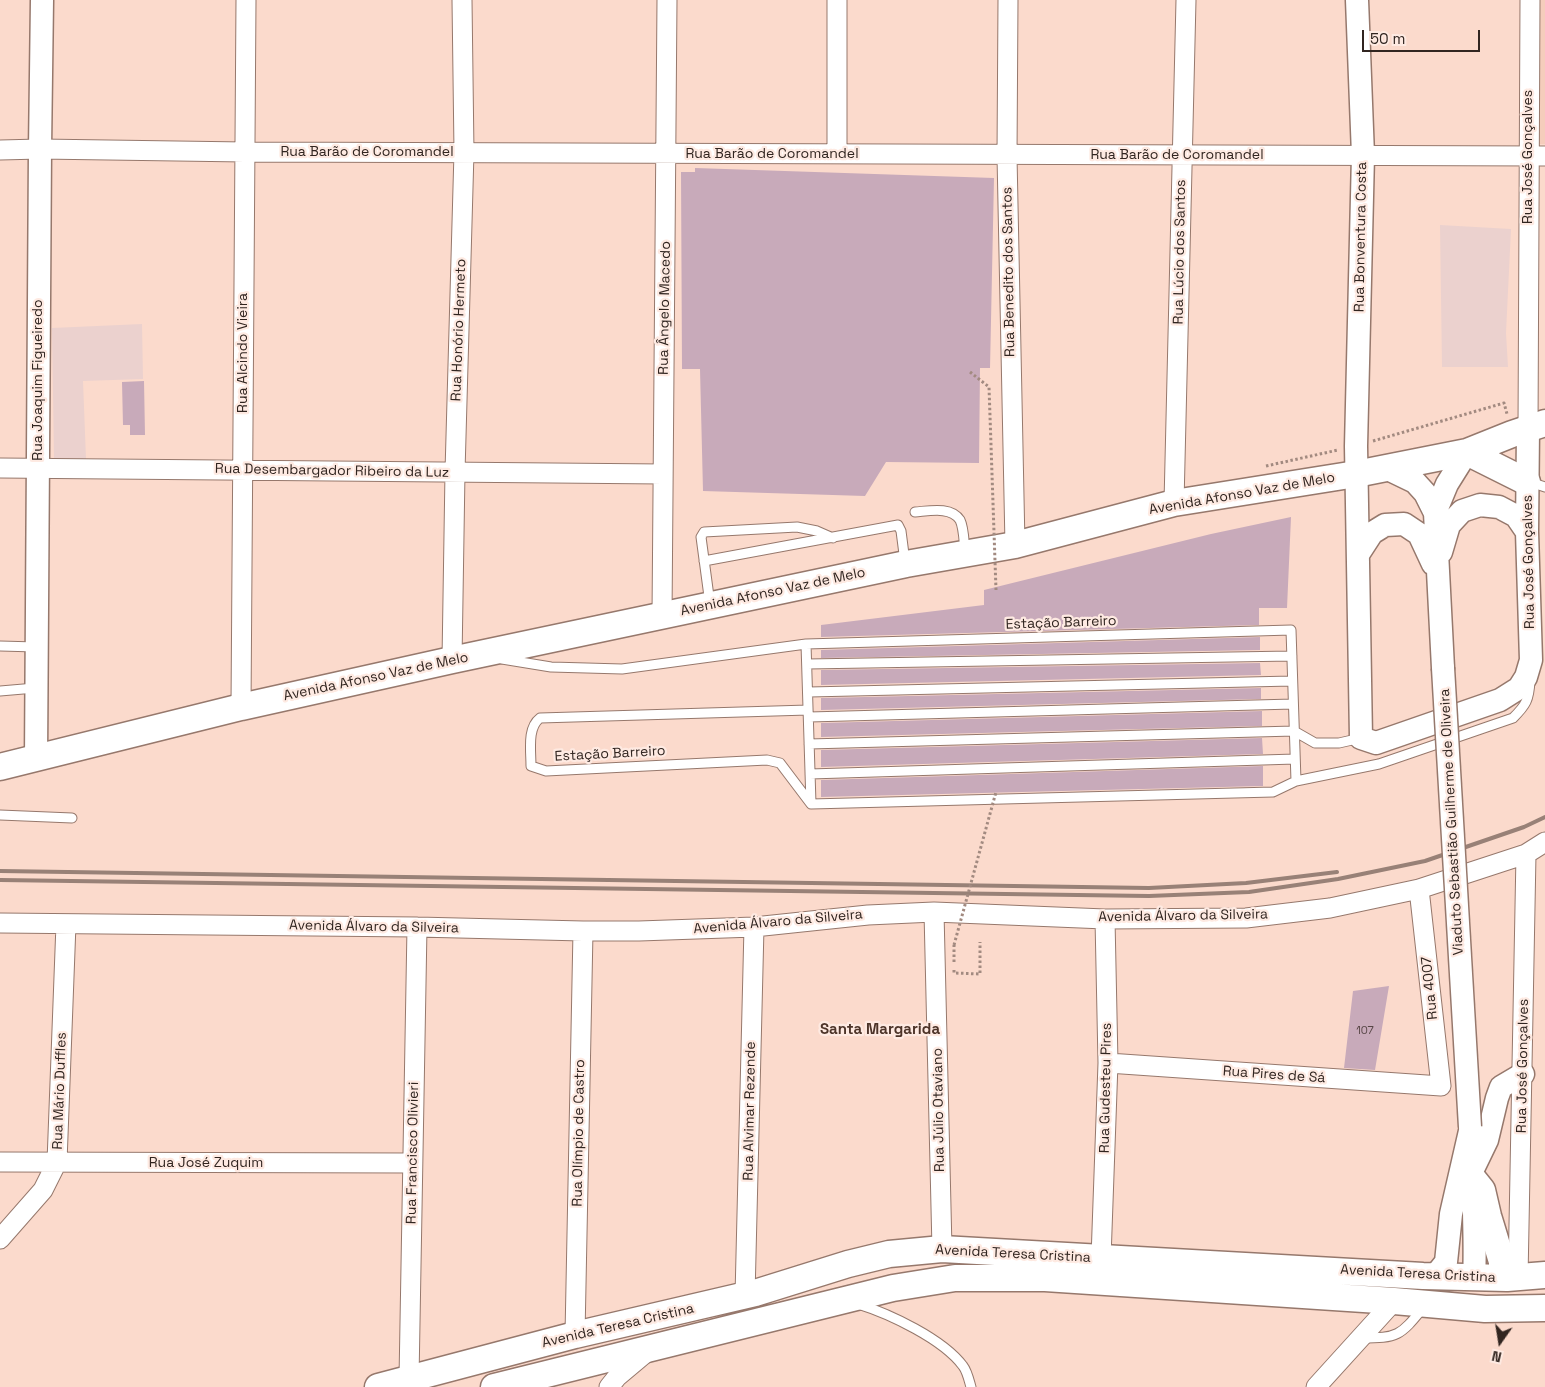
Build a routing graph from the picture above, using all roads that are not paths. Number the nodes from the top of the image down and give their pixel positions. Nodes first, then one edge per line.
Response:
1 (42, 0) edge
2 (246, 0) edge
3 (462, 0) edge
4 (668, 0) edge
5 (836, 0) edge
6 (1008, 0) edge
7 (1186, 0) edge
8 (1357, 0) edge
9 (1530, 0) edge
10 (40, 149) junction
11 (0, 150) edge
12 (245, 152) junction
13 (464, 152) junction
14 (667, 153) junction
15 (837, 154) junction
16 (1182, 155) junction
17 (1362, 155) junction
18 (1007, 156) junction
19 (1536, 157) edge
20 (1536, 426) edge
21 (1467, 452) junction
22 (0, 468) edge
23 (38, 468) junction
24 (1386, 468) junction
25 (242, 470) junction
26 (455, 472) junction
27 (663, 474) junction
28 (1356, 474) junction
29 (1536, 484) edge
30 (1174, 504) junction
31 (915, 512) dead end
32 (1434, 513) junction
33 (1527, 532) junction
34 (833, 538) junction
35 (1016, 545) junction
36 (1358, 553) junction
37 (965, 554) junction
38 (704, 561) junction
39 (906, 564) junction
40 (1436, 571) junction
41 (710, 606) junction
42 (662, 616) junction
43 (806, 644) junction
44 (0, 646) edge
45 (36, 647) junction
46 (1292, 656) junction
47 (465, 657) junction
48 (1531, 660) junction
49 (807, 664) junction
50 (1292, 681) junction
51 (36, 688) junction
52 (0, 691) edge
53 (809, 692) junction
54 (1293, 704) junction
55 (241, 707) junction
56 (809, 714) junction
57 (1294, 730) junction
58 (1361, 738) junction
59 (810, 744) junction
60 (36, 759) junction
61 (1295, 759) junction
62 (0, 767) edge
63 (810, 774) junction
64 (1296, 781) junction
65 (811, 804) junction
66 (0, 815) edge
67 (72, 818) dead end
68 (1545, 842) edge
69 (1526, 854) junction
70 (1419, 889) junction
71 (934, 912) junction
72 (1104, 919) junction
73 (0, 923) edge
74 (66, 924) junction
75 (417, 927) junction
76 (754, 927) junction
77 (583, 931) junction
78 (1108, 1063) junction
79 (1523, 1074) junction
80 (1441, 1086) joint
81 (1470, 1129) junction
82 (0, 1162) edge
83 (57, 1162) junction
84 (412, 1163) junction
85 (1474, 1174) junction
86 (0, 1239) edge
87 (942, 1249) junction
88 (1102, 1258) junction
89 (1545, 1275) edge
90 (1434, 1277) junction
91 (1474, 1278) junction
92 (1513, 1278) junction
93 (745, 1296) junction
94 (846, 1300) junction
95 (1394, 1301) junction
96 (1427, 1304) junction
97 (1545, 1308) edge
98 (575, 1335) junction
99 (1360, 1338) junction
100 (651, 1348) junction
101 (409, 1379) junction
102 (378, 1387) edge
103 (494, 1387) edge
104 (609, 1387) edge
105 (971, 1387) edge
106 (1316, 1387) edge

1 - 10 street, Rua Joaquim Figueiredo
2 - 12 street, Rua Alcindo Vieira
3 - 13 street, Rua Honório Hermeto
4 - 14 street, Rua Ângelo Macedo
5 - 15 street
6 - 18 street, Rua Benedito dos Santos
7 - 16 street, Rua Lúcio dos Santos
8 - 17 street, Rua Bonventura Costa
9 - 19 street, Rua José Gonçalves
10 - 11 street, Rua Barão de Coromandel
10 - 12 street, Rua Barão de Coromandel
10 - 23 street, Rua Joaquim Figueiredo
12 - 13 street, Rua Barão de Coromandel
12 - 25 street, Rua Alcindo Vieira
13 - 14 street, Rua Barão de Coromandel
13 - 26 street, Rua Honório Hermeto
14 - 15 street, Rua Barão de Coromandel
14 - 27 street, Rua Ângelo Macedo
15 - 18 street, Rua Barão de Coromandel
16 - 17 street, Rua Barão de Coromandel
16 - 18 street, Rua Barão de Coromandel
16 - 30 street, Rua Lúcio dos Santos
17 - 19 street, Rua Barão de Coromandel
17 - 28 street, Rua Bonventura Costa
18 - 35 street, Rua Benedito dos Santos
19 - 20 street, Rua José Gonçalves
20 - 21 main road, Avenida Afonso Vaz de Melo
20 - 29 street, Rua José Gonçalves
21 - 24 main road, Avenida Afonso Vaz de Melo
21 - 29 main road
21 - 32 street, Viaduto Sebastião Guilherme de Oliveira
22 - 23 street, Rua Desembargador Ribeiro da Luz
23 - 25 street, Rua Desembargador Ribeiro da Luz
23 - 45 street, Rua Joaquim Figueiredo
24 - 28 main road, Avenida Afonso Vaz de Melo
24 - 32 street, Viaduto Sebastião Guilherme de Oliveira
25 - 26 street, Rua Desembargador Ribeiro da Luz
25 - 55 street, Rua Alcindo Vieira
26 - 27 street, Rua Desembargador Ribeiro da Luz
26 - 47 street, Rua Honório Hermeto
27 - 42 street, Rua Ângelo Macedo
28 - 30 main road, Avenida Afonso Vaz de Melo
28 - 36 street
29 - 33 street, Rua José Gonçalves
30 - 35 main road, Avenida Afonso Vaz de Melo
31 - 37 lane
32 - 40 street, Viaduto Sebastião Guilherme de Oliveira
33 - 40 street
33 - 48 street, Rua José Gonçalves
34 - 38 lane
34 - 38 lane
34 - 39 lane
35 - 37 main road, Avenida Afonso Vaz de Melo
36 - 40 street
36 - 58 street
37 - 39 main road, Avenida Afonso Vaz de Melo
38 - 41 lane
39 - 41 main road, Avenida Afonso Vaz de Melo
40 - 81 street, Viaduto Sebastião Guilherme de Oliveira, bridge
41 - 42 main road, Avenida Afonso Vaz de Melo
42 - 47 main road, Avenida Afonso Vaz de Melo
43 - 46 lane, Estação Barreiro
43 - 47 lane, Estação Barreiro
43 - 49 lane
44 - 45 lane
45 - 51 street, Rua Joaquim Figueiredo
46 - 49 lane
46 - 50 lane, Estação Barreiro
47 - 55 main road, Avenida Afonso Vaz de Melo
48 - 58 street, Rua José Gonçalves
48 - 64 lane
49 - 53 lane
50 - 53 lane
50 - 54 lane, Estação Barreiro
51 - 52 lane
51 - 60 street, Rua Joaquim Figueiredo
53 - 56 lane
54 - 56 lane, Estação Barreiro
54 - 57 lane, Estação Barreiro
55 - 60 main road, Avenida Afonso Vaz de Melo
56 - 59 lane
56 - 65 lane, Estação Barreiro
57 - 58 lane
57 - 59 lane
57 - 61 lane, Estação Barreiro
59 - 63 lane
60 - 62 main road, Avenida Afonso Vaz de Melo
61 - 63 lane
61 - 64 lane, Estação Barreiro
63 - 65 lane
64 - 65 lane
66 - 67 lane
68 - 69 street, Avenida Álvaro da Silveira
69 - 70 street, Avenida Álvaro da Silveira
69 - 79 street, Rua José Gonçalves
70 - 72 street, Avenida Álvaro da Silveira
70 - 80 street, Rua 4007
71 - 72 street, Avenida Álvaro da Silveira
71 - 76 street, Avenida Álvaro da Silveira
71 - 87 street, Rua Júlio Otaviano
72 - 78 street, Rua Gudesteu Pires
73 - 74 street, Avenida Álvaro da Silveira
74 - 75 street, Avenida Álvaro da Silveira
74 - 83 street, Rua Mário Duffles
75 - 77 street, Avenida Álvaro da Silveira
75 - 84 street, Rua Francisco Olivieri
76 - 77 street, Avenida Álvaro da Silveira
76 - 93 street, Rua Alvimar Rezende
77 - 98 street, Rua Olímpio de Castro
78 - 80 street, Rua Pires de Sá
78 - 88 street, Rua Gudesteu Pires
79 - 85 street
79 - 92 street, Rua José Gonçalves
81 - 85 street, Viaduto Sebastião Guilherme de Oliveira
81 - 90 street, Viaduto Sebastião Guilherme de Oliveira
82 - 83 street, Rua José Zuquim
83 - 84 street, Rua José Zuquim
83 - 86 street, Rua Mário Duffles
84 - 101 street, Rua Francisco Olivieri
85 - 91 street, Viaduto Sebastião Guilherme de Oliveira
85 - 92 main road
87 - 88 main road, Avenida Teresa Cristina
87 - 93 main road, Avenida Teresa Cristina
88 - 90 main road, Avenida Teresa Cristina
89 - 92 main road, Avenida Teresa Cristina
90 - 91 main road, Avenida Teresa Cristina
91 - 92 main road, Avenida Teresa Cristina
91 - 95 main road
93 - 98 main road, Avenida Teresa Cristina
94 - 95 main road, Avenida Teresa Cristina
94 - 100 main road, Avenida Teresa Cristina
94 - 105 lane
95 - 96 main road, Avenida Teresa Cristina
95 - 99 street
96 - 97 main road, Avenida Teresa Cristina
96 - 99 lane
98 - 101 main road, Avenida Teresa Cristina
99 - 106 street
100 - 103 main road, Avenida Teresa Cristina
100 - 104 street
101 - 102 main road, Avenida Teresa Cristina

